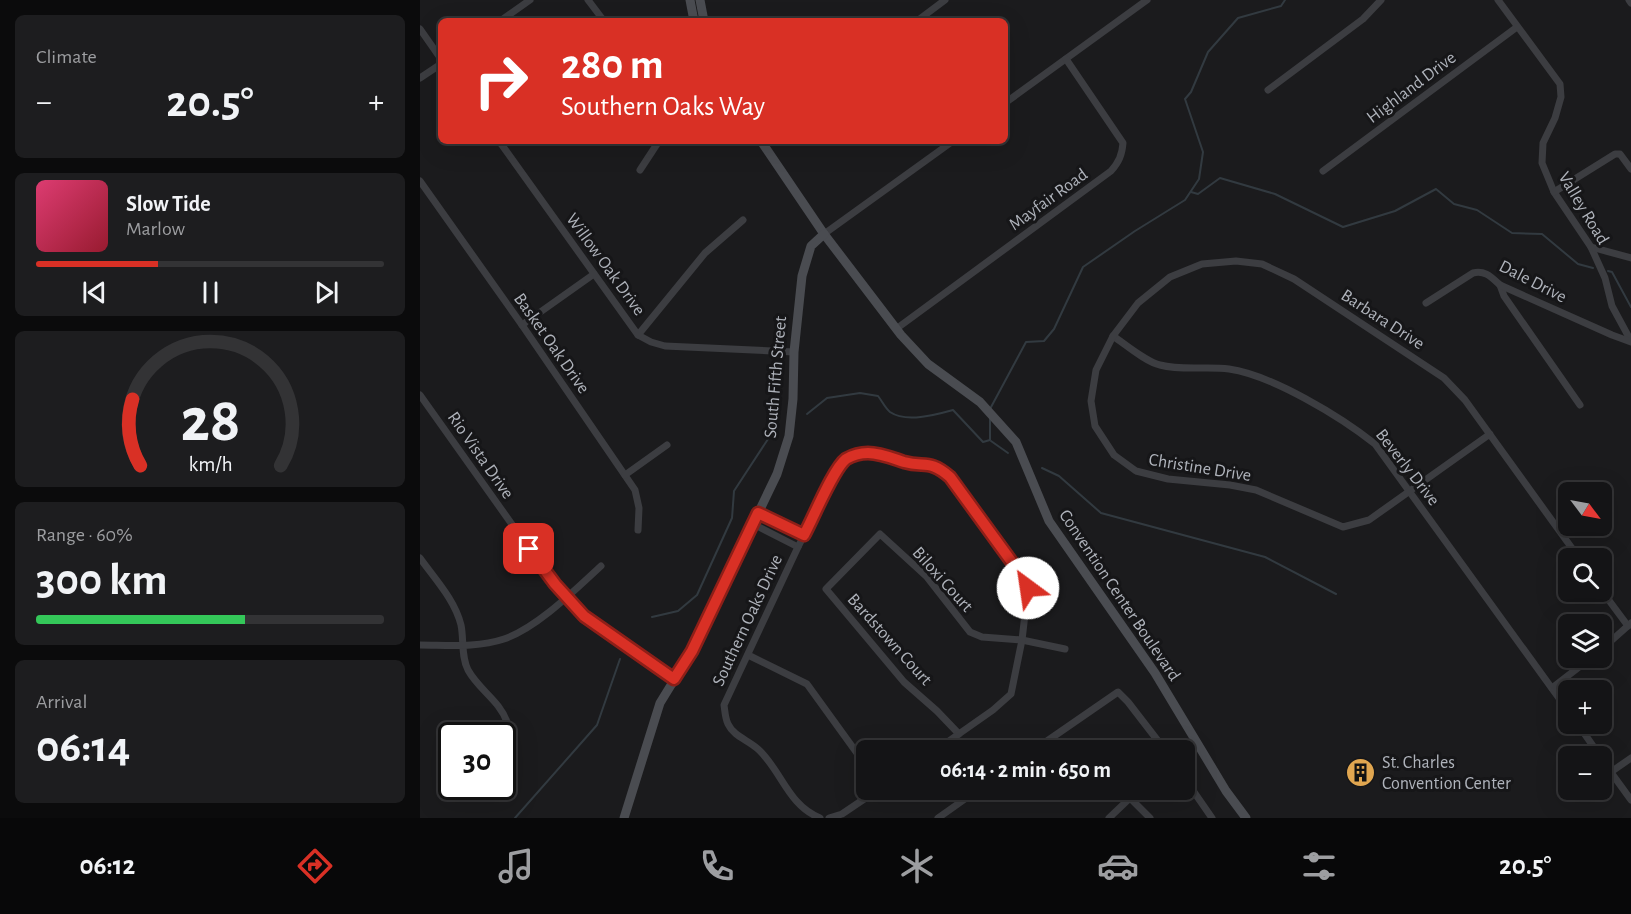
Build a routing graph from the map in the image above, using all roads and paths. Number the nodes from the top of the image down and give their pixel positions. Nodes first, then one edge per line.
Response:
1 (530, 0) edge
2 (588, 0) edge
3 (690, 0) edge
4 (700, 0) edge
5 (945, 0) edge
6 (1147, 0) edge
7 (1381, 0) edge
8 (1498, 0) edge
9 (504, 18) edge
10 (602, 18) edge
11 (693, 18) edge
12 (703, 18) edge
13 (921, 18) edge
14 (1517, 27) junction
15 (420, 29) edge
16 (438, 54) edge
17 (1066, 59) junction
18 (438, 66) edge
19 (420, 78) edge
20 (1268, 90) dead end
21 (1008, 101) edge
22 (501, 144) edge
23 (657, 144) edge
24 (763, 144) edge
25 (949, 144) edge
26 (1631, 169) edge
27 (640, 170) dead end
28 (1323, 171) dead end
29 (420, 181) edge
30 (1554, 192) junction
31 (743, 220) dead end
32 (824, 234) junction
33 (1591, 247) junction
34 (1631, 258) edge
35 (594, 274) junction
36 (1500, 285) junction
37 (1426, 303) dead end
38 (522, 325) junction
39 (896, 329) junction
40 (638, 335) junction
41 (1113, 336) junction
42 (1631, 342) edge
43 (794, 352) junction
44 (420, 395) edge
45 (1580, 405) dead end
46 (1490, 434) junction
47 (667, 445) dead end
48 (625, 475) junction
49 (1409, 492) junction
50 (758, 513) junction
51 (753, 524) junction
52 (638, 530) dead end
53 (804, 535) junction
54 (798, 547) junction
55 (1572, 548) edge
56 (420, 558) edge
57 (601, 566) dead end
58 (826, 589) joint
59 (567, 598) junction
60 (1611, 602) edge
61 (1629, 625) edge
62 (1022, 640) junction
63 (1612, 642) edge
64 (420, 645) edge
65 (463, 645) junction
66 (1065, 649) dead end
67 (748, 655) junction
68 (1578, 668) edge
69 (674, 679) junction
70 (1552, 688) junction
71 (1558, 696) edge
72 (507, 722) dead end
73 (959, 734) junction
74 (950, 740) edge
75 (1048, 740) edge
76 (1157, 740) edge
77 (856, 752) edge
78 (1631, 758) edge
79 (1612, 771) edge
80 (1612, 773) edge
81 (1195, 793) edge
82 (863, 800) edge
83 (963, 800) edge
84 (1128, 800) edge
85 (1132, 800) edge
86 (1631, 800) edge
87 (624, 818) edge
88 (820, 818) edge
89 (829, 818) edge
90 (938, 818) edge
91 (1109, 818) edge
92 (1150, 818) edge
93 (1212, 818) edge
94 (1246, 818) edge

1 - 9 street
2 - 10 street
3 - 11 street
4 - 12 street
5 - 13 street
6 - 17 street
7 - 20 street
8 - 14 street, Valley Road
14 - 28 street, Highland Drive
14 - 30 street, Valley Road
15 - 16 street
17 - 21 street
17 - 39 street, Mayfair Road
18 - 19 street
22 - 35 street, Willow Oak Drive
23 - 27 street
24 - 32 street, Convention Center Boulevard
25 - 32 street
26 - 30 street
29 - 38 street, Basket Oak Drive
30 - 33 street, Valley Road
31 - 40 street
32 - 39 street, Convention Center Boulevard
32 - 43 street, South Fifth Street
33 - 34 street
33 - 42 street, Valley Road
35 - 38 street
35 - 40 street, Willow Oak Drive
36 - 37 street, Dale Drive
36 - 42 street, Dale Drive
36 - 45 street
38 - 48 street, Basket Oak Drive
39 - 94 street, Convention Center Boulevard
40 - 43 street, Willow Oak Drive
41 - 46 street, Barbara Drive
41 - 49 street, Beverly Drive
41 - 49 street, Christine Drive
43 - 50 street, South Fifth Street
44 - 59 street, Rio Vista Drive
46 - 49 street, Christine Drive
46 - 55 street, Barbara Drive
47 - 48 street
48 - 52 street, Basket Oak Drive
49 - 70 street, Beverly Drive
50 - 51 street, South Fifth Street
50 - 53 street
51 - 54 street
51 - 69 street, South Fifth Street
53 - 54 street, Southern Oaks Drive
53 - 62 street, Southern Oaks Drive
54 - 67 street, Southern Oaks Drive
56 - 65 street
57 - 59 street
58 - 62 street, Biloxi Court
58 - 73 street, Bardstown Court
59 - 65 street
59 - 69 street, Rio Vista Drive
60 - 61 street
61 - 63 street
62 - 66 street, Biloxi Court
62 - 73 street, Southern Oaks Drive
64 - 65 street
65 - 72 street
67 - 77 street
67 - 88 street, Southern Oaks Drive
68 - 70 street
69 - 87 street, South Fifth Street
70 - 71 street, Beverly Drive
73 - 74 street, Southern Oaks Drive
75 - 76 street
78 - 79 street
80 - 86 street
81 - 93 street
82 - 89 street
83 - 90 street
84 - 91 street
85 - 92 street

